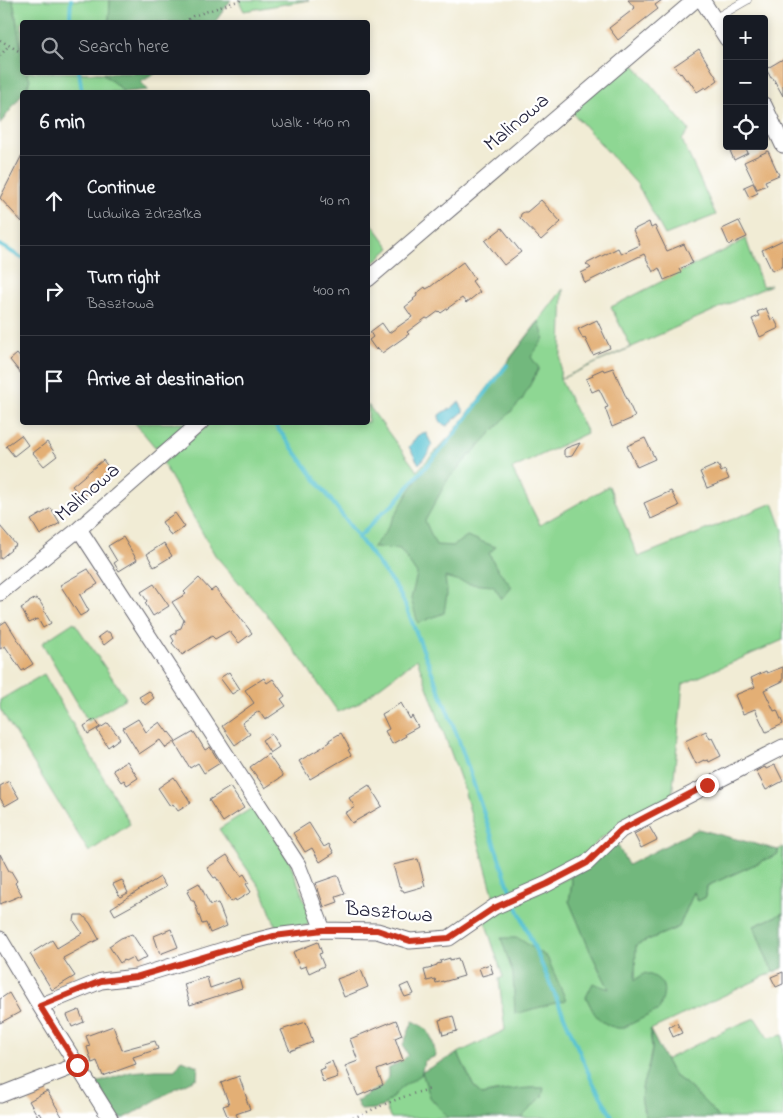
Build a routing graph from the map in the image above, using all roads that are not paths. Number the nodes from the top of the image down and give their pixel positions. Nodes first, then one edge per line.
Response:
1 (695, 0) edge
2 (702, 0) edge
3 (748, 0) edge
4 (714, 19) junction
5 (723, 33) edge
6 (768, 113) edge
7 (783, 145) edge
8 (370, 277) edge
9 (198, 425) edge
10 (80, 529) junction
11 (0, 593) edge
12 (783, 747) edge
13 (323, 930) junction
14 (0, 939) edge
15 (40, 1006) junction
16 (77, 1065) junction
17 (0, 1095) edge
18 (110, 1118) edge

1 - 8 street, Malinowa
2 - 4 street
3 - 4 lane
4 - 5 street
6 - 7 street
9 - 10 street, Malinowa
10 - 11 street, Malinowa
10 - 13 street
12 - 13 street, Basztowa
13 - 15 street, Basztowa
14 - 15 street
15 - 16 street
16 - 17 street
16 - 18 street

